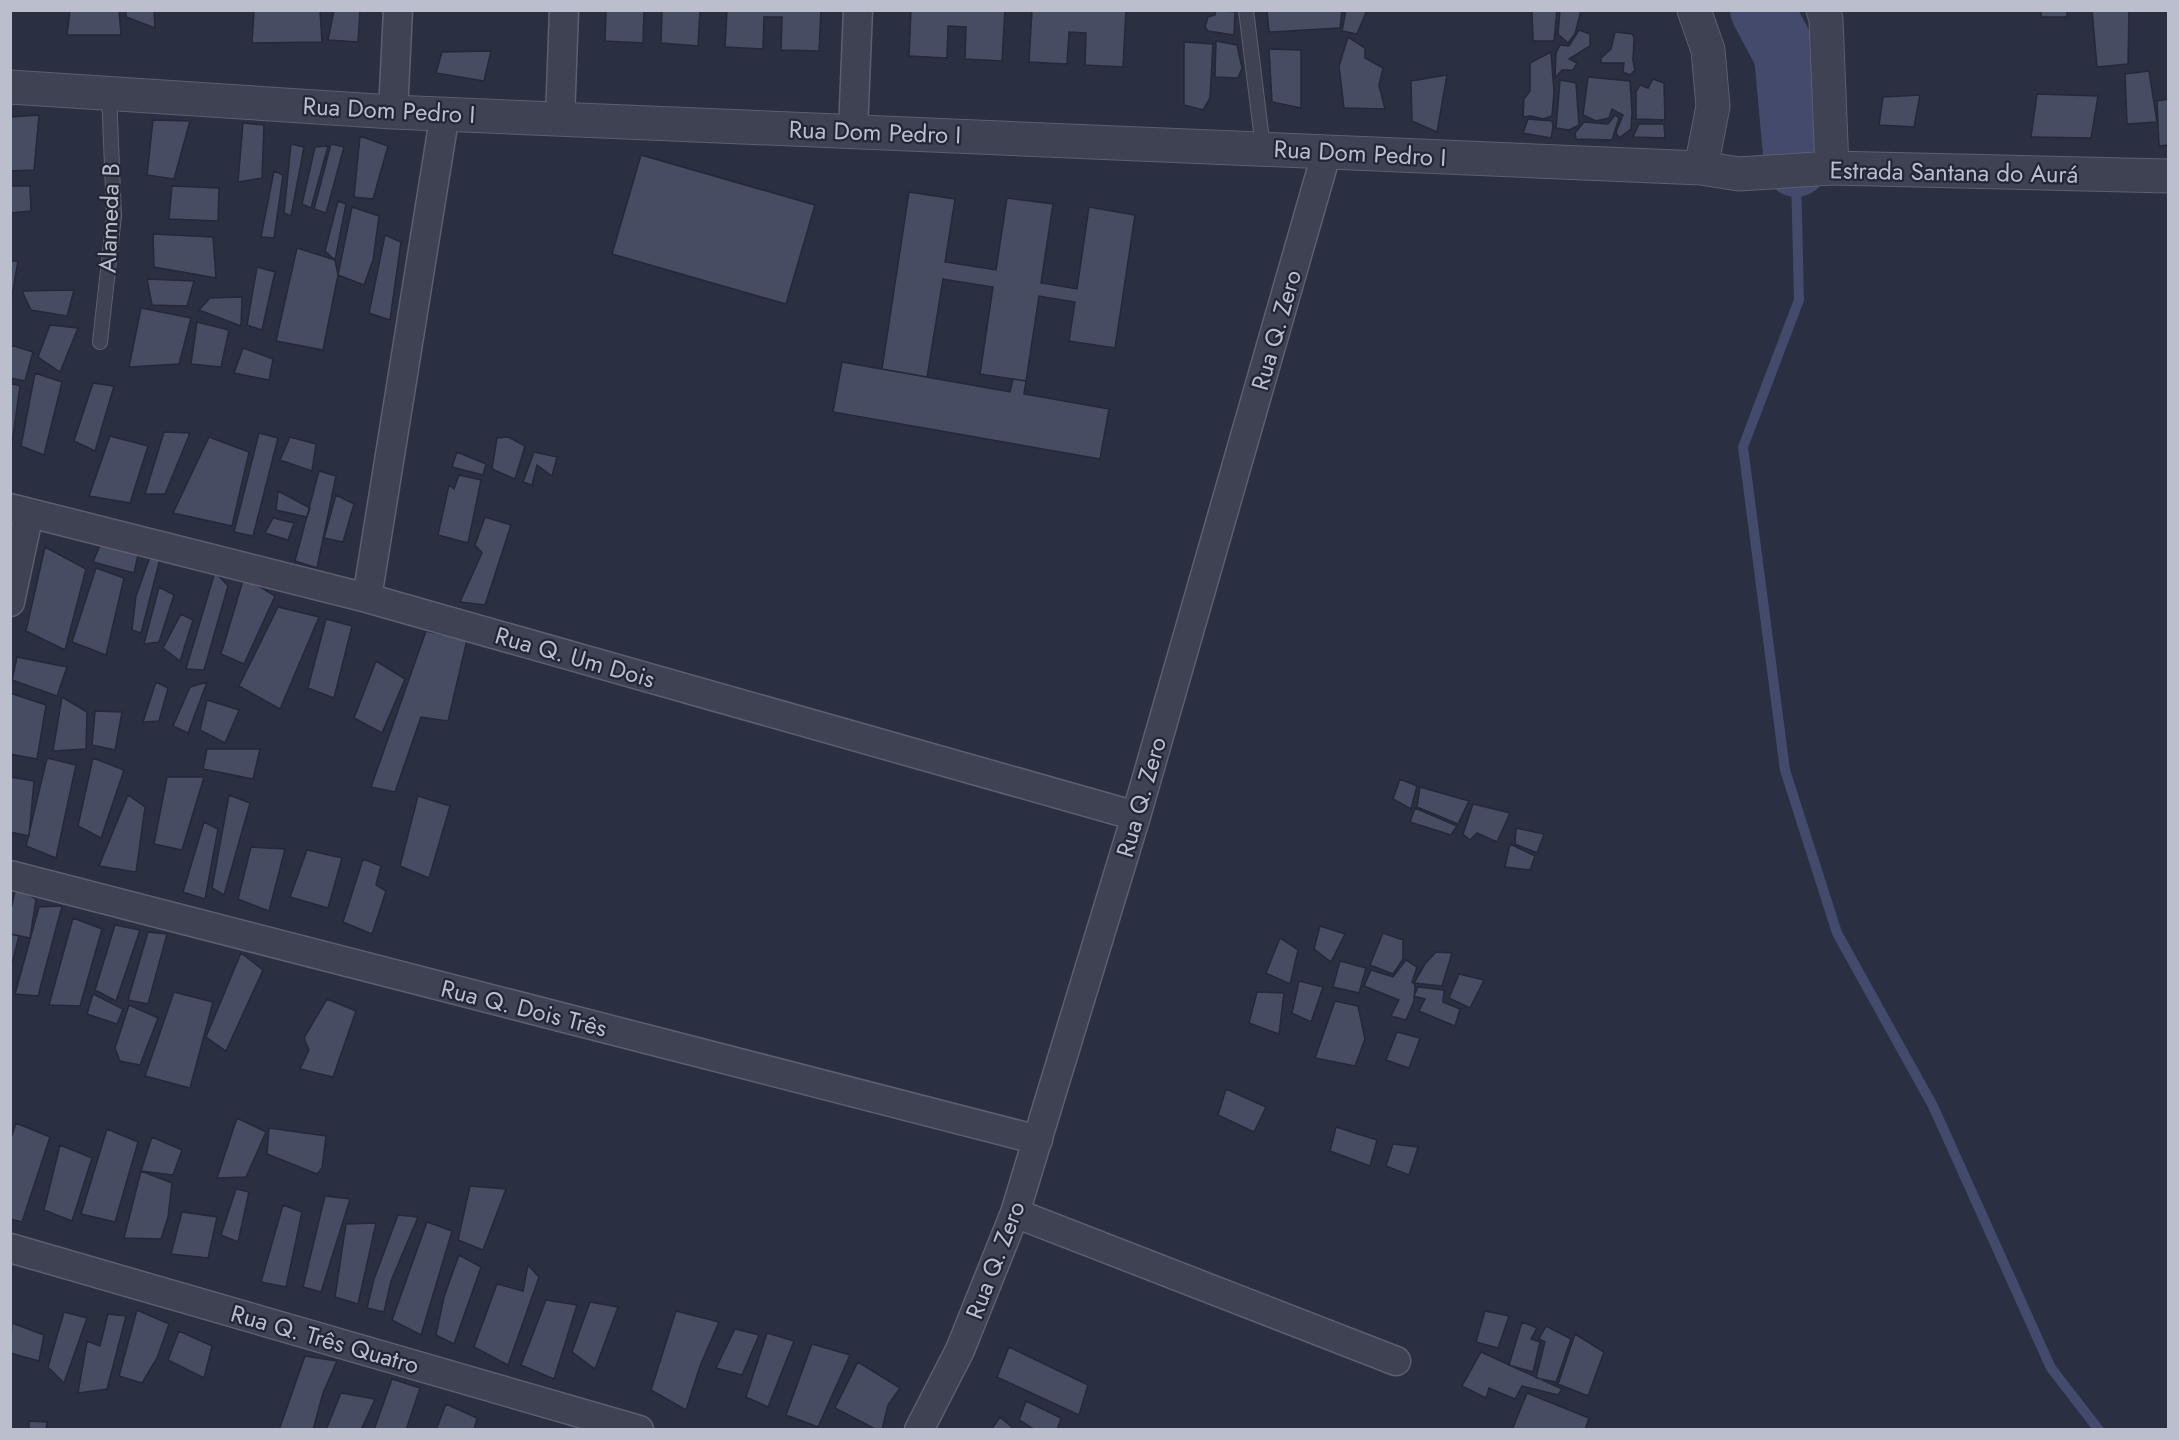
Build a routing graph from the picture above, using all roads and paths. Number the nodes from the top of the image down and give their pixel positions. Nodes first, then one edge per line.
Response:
1 (398, 10) edge
2 (564, 10) edge
3 (858, 10) edge
4 (1246, 10) edge
5 (1694, 10) edge
6 (1823, 10) edge
7 (10, 87) edge
8 (109, 93) junction
9 (393, 112) junction
10 (445, 113) junction
11 (560, 119) junction
12 (853, 131) junction
13 (1263, 148) junction
14 (1327, 151) junction
15 (1701, 168) junction
16 (1829, 168) junction
17 (1739, 174) joint
18 (2169, 176) edge
19 (100, 342) dead end
20 (20, 511) edge
21 (367, 598) junction
22 (10, 602) edge
23 (1136, 816) junction
24 (10, 875) edge
25 (1038, 1140) junction
26 (1015, 1213) junction
27 (10, 1248) edge
28 (1396, 1361) dead end
29 (639, 1430) edge
30 (919, 1430) edge

1 - 9 street
2 - 11 street
3 - 12 street
4 - 13 lane
5 - 15 street
6 - 16 street
7 - 8 street, Rua Dom Pedro I
8 - 9 street, Rua Dom Pedro I
8 - 19 lane, Alameda B
9 - 10 street, Rua Dom Pedro I
10 - 11 street, Rua Dom Pedro I
10 - 21 street
11 - 12 street, Rua Dom Pedro I
12 - 13 street, Rua Dom Pedro I
13 - 14 street, Rua Dom Pedro I
14 - 15 street, Rua Dom Pedro I
14 - 23 street, Rua Q. Zero
15 - 17 street, Rua Dom Pedro I
16 - 17 street, Estrada Santana do Aurá
16 - 18 street, Estrada Santana do Aurá
20 - 21 street, Rua Q. Um Dois
20 - 22 street
21 - 23 street, Rua Q. Um Dois
23 - 25 street, Rua Q. Zero
24 - 25 street, Rua Q. Dois Três
25 - 26 street, Rua Q. Zero
26 - 28 street
26 - 30 street, Rua Q. Zero
27 - 29 street, Rua Q. Três Quatro

